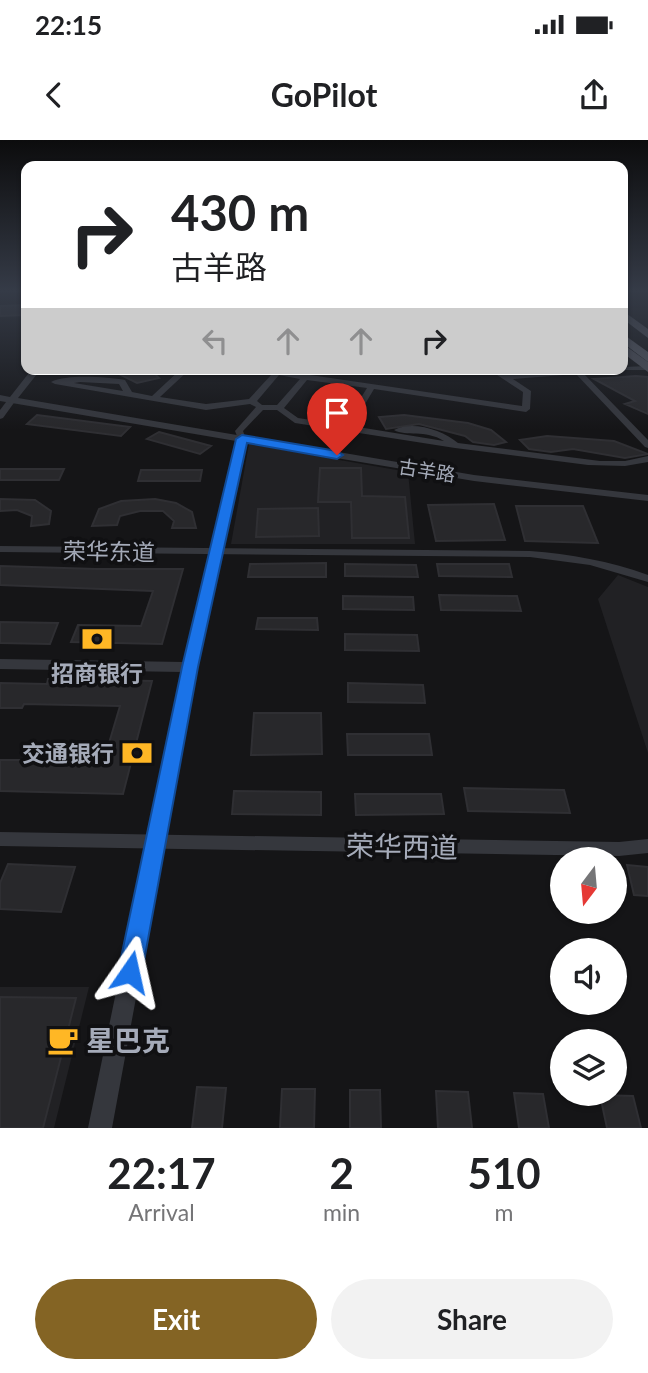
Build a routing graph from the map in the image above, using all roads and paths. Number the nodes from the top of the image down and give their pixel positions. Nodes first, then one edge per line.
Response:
1 (628, 341) edge
2 (628, 351) edge
3 (648, 358) edge
4 (648, 368) edge
5 (628, 369) edge
6 (32, 375) edge
7 (179, 375) edge
8 (275, 375) edge
9 (291, 375) edge
10 (502, 375) edge
11 (534, 375) joint
12 (581, 375) edge
13 (305, 377) junction
14 (506, 377) junction
15 (105, 379) junction
16 (372, 386) junction
17 (93, 389) junction
18 (527, 391) junction
19 (130, 395) junction
20 (0, 398) edge
21 (153, 398) junction
22 (12, 400) junction
23 (252, 401) junction
24 (261, 407) junction
25 (279, 408) junction
26 (0, 416) edge
27 (347, 428) junction
28 (242, 439) junction
29 (648, 445) edge
30 (648, 459) edge
31 (648, 498) edge
32 (0, 549) edge
33 (217, 553) junction
34 (648, 579) edge
35 (0, 663) edge
36 (190, 667) junction
37 (0, 839) edge
38 (155, 843) junction
39 (648, 846) edge
40 (100, 1128) edge

1 - 3 highway
2 - 4 main road
4 - 5 street
6 - 22 street
7 - 21 street
8 - 23 street
9 - 13 street
10 - 14 street
11 - 14 street
11 - 18 street
12 - 29 street
13 - 16 street
13 - 25 street
14 - 18 street
15 - 17 street
15 - 17 street
15 - 19 street
16 - 18 street
16 - 27 street
17 - 19 street
19 - 21 street
20 - 22 street, 古羊路
21 - 23 street
22 - 26 street
22 - 28 street, 古羊路
23 - 24 street
24 - 25 street
24 - 28 street
25 - 27 street
27 - 30 street
28 - 31 street, 古羊路
28 - 33 street
32 - 33 street, 荣华东道
33 - 34 street
33 - 36 street
35 - 36 street
36 - 38 street
37 - 38 street
38 - 39 street, 荣华西道
38 - 40 street

